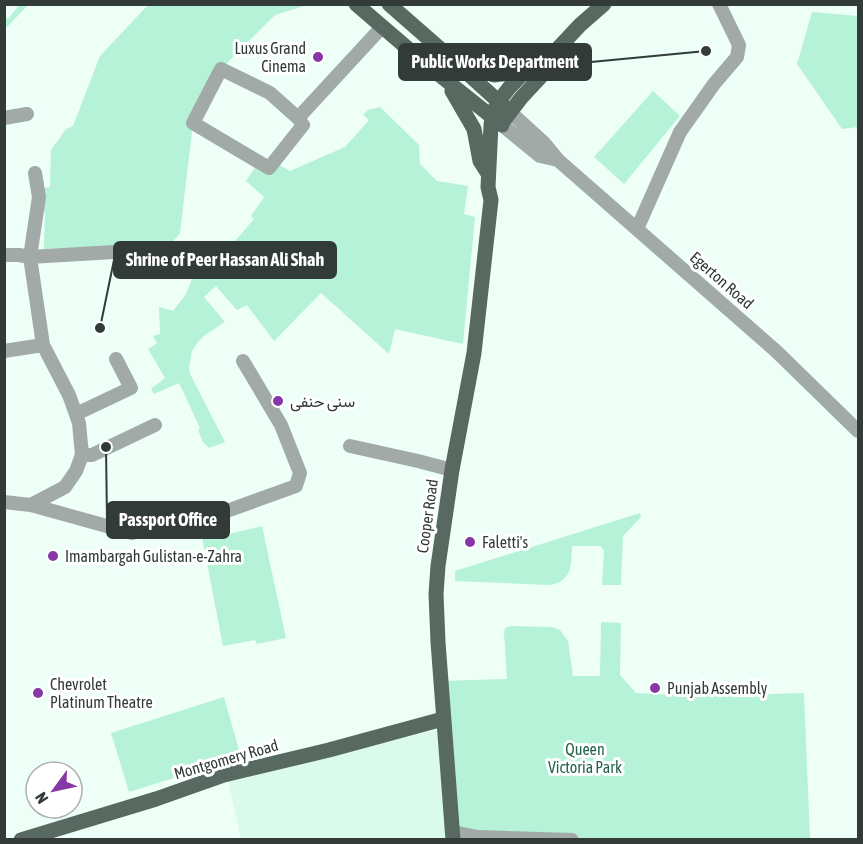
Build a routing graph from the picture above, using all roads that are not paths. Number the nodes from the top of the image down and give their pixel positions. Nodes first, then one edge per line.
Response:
1 (356, 4) edge
2 (388, 4) edge
3 (604, 4) edge
4 (719, 4) edge
5 (382, 27) junction
6 (550, 57) junction
7 (454, 61) junction
8 (528, 69) junction
9 (444, 79) junction
10 (27, 114) dead end
11 (501, 114) junction
12 (4, 118) edge
13 (298, 118) junction
14 (35, 173) dead end
15 (489, 174) junction
16 (491, 200) junction
17 (637, 229) junction
18 (164, 249) dead end
19 (4, 255) edge
20 (30, 257) junction
21 (43, 345) junction
22 (4, 351) edge
23 (116, 359) dead end
24 (243, 361) dead end
25 (76, 414) junction
26 (155, 425) dead end
27 (858, 431) edge
28 (350, 446) dead end
29 (82, 455) junction
30 (452, 470) junction
31 (4, 502) edge
32 (31, 505) junction
33 (443, 719) junction
34 (453, 836) edge
35 (470, 838) edge
36 (21, 840) edge
37 (572, 840) edge

1 - 5 main road, Egerton Road
2 - 7 main road, Egerton Road
3 - 6 main road
4 - 17 street
5 - 9 main road, Egerton Road
5 - 13 street
6 - 8 main road
6 - 11 main road
7 - 8 main road
7 - 11 main road, Egerton Road
8 - 11 main road
9 - 11 main road, Egerton Road
9 - 15 main road
10 - 12 street
11 - 15 main road, Cooper Road
11 - 16 main road, Cooper Road
11 - 17 street, Egerton Road
13 - 13 street
14 - 20 street
15 - 16 main road, Cooper Road
16 - 30 main road, Cooper Road
17 - 27 street, Egerton Road
18 - 20 street
19 - 20 street
20 - 21 street
21 - 22 street
21 - 25 street
23 - 25 street
24 - 32 street
25 - 29 street
26 - 29 street
28 - 30 street
29 - 32 street
30 - 33 main road, Cooper Road
31 - 32 street
33 - 34 main road, Cooper Road
33 - 36 main road, Montgomery Road
34 - 35 street
35 - 37 street

